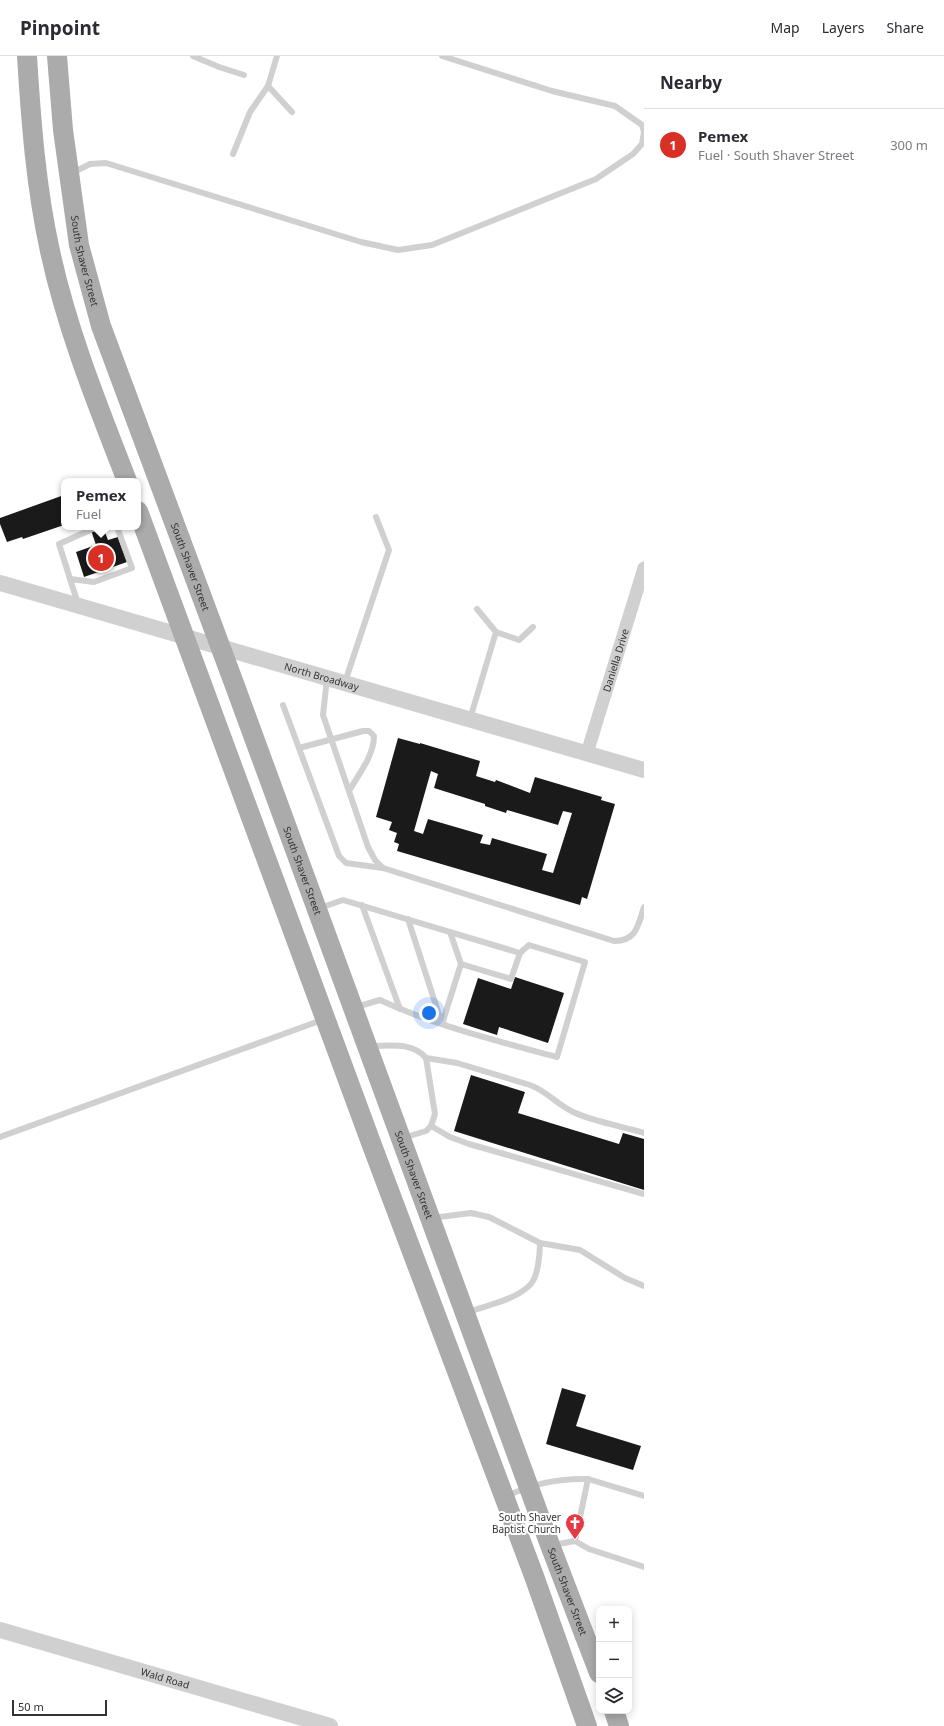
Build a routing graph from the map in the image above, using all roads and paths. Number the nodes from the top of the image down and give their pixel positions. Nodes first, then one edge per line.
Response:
1 (27, 56) edge
2 (57, 56) edge
3 (193, 56) edge
4 (277, 56) edge
5 (442, 56) edge
6 (244, 75) dead end
7 (268, 86) junction
8 (292, 112) dead end
9 (233, 154) dead end
10 (68, 175) junction
11 (39, 179) junction
12 (129, 403) junction
13 (101, 412) junction
14 (125, 478) edge
15 (376, 518) dead end
16 (141, 519) edge
17 (90, 530) edge
18 (118, 530) edge
19 (644, 568) edge
20 (70, 579) junction
21 (0, 583) edge
22 (79, 606) junction
23 (477, 609) dead end
24 (533, 628) dead end
25 (496, 632) junction
26 (185, 636) junction
27 (220, 646) junction
28 (327, 678) junction
29 (344, 683) junction
30 (283, 705) dead end
31 (469, 720) junction
32 (331, 740) junction
33 (299, 748) junction
34 (587, 753) junction
35 (644, 770) edge
36 (349, 792) junction
37 (383, 868) junction
38 (362, 905) junction
39 (644, 907) edge
40 (317, 909) junction
41 (408, 919) junction
42 (450, 932) junction
43 (520, 953) junction
44 (461, 964) junction
45 (353, 1008) junction
46 (400, 1009) junction
47 (326, 1019) junction
48 (442, 1024) junction
49 (367, 1046) junction
50 (426, 1058) junction
51 (431, 1126) junction
52 (644, 1133) edge
53 (0, 1137) edge
54 (401, 1139) junction
55 (373, 1148) junction
56 (644, 1194) edge
57 (430, 1219) junction
58 (540, 1243) junction
59 (644, 1286) edge
60 (465, 1313) junction
61 (439, 1321) junction
62 (588, 1479) junction
63 (528, 1486) junction
64 (504, 1496) junction
65 (644, 1496) edge
66 (575, 1541) junction
67 (550, 1545) junction
68 (644, 1567) edge
69 (0, 1630) edge
70 (596, 1665) edge
71 (615, 1714) edge
72 (330, 1726) edge
73 (587, 1726) edge
74 (619, 1726) edge

1 - 11 main road
2 - 10 main road, South Shaver Street
3 - 6 lane
4 - 7 lane
5 - 10 lane
7 - 8 lane
7 - 9 lane
10 - 11 main road
10 - 12 main road, South Shaver Street
11 - 13 main road
12 - 13 main road
12 - 27 main road, South Shaver Street
13 - 14 main road
15 - 29 lane
16 - 26 main road
17 - 20 lane
18 - 20 lane
19 - 34 street, Daniella Drive
20 - 22 lane
21 - 22 street, North Broadway
22 - 26 street, North Broadway
23 - 25 lane
24 - 25 lane
25 - 31 lane
26 - 27 street, North Broadway
26 - 47 main road
27 - 28 street, North Broadway
27 - 40 main road, South Shaver Street
28 - 29 street, North Broadway
28 - 32 lane
29 - 31 street, North Broadway
30 - 33 lane
31 - 34 street, North Broadway
32 - 33 lane
32 - 36 lane
32 - 36 lane
33 - 37 lane
34 - 35 street, North Broadway
36 - 37 lane
37 - 39 lane
38 - 40 lane
38 - 41 lane
38 - 46 lane
40 - 45 main road, South Shaver Street
41 - 42 lane
41 - 48 lane
42 - 43 lane
42 - 44 lane
43 - 44 lane
43 - 48 lane
44 - 48 lane
45 - 46 lane
45 - 47 main road
45 - 49 main road, South Shaver Street
46 - 48 lane
47 - 53 lane
47 - 55 main road
49 - 50 lane
49 - 54 main road, South Shaver Street
50 - 51 lane
50 - 52 lane
51 - 54 lane
51 - 56 lane
54 - 55 main road
54 - 57 main road, South Shaver Street
55 - 61 main road
57 - 58 lane
57 - 60 main road, South Shaver Street
58 - 59 lane
58 - 60 lane
60 - 61 main road
60 - 63 main road, South Shaver Street
61 - 64 main road
62 - 63 lane
62 - 65 lane
62 - 66 lane
63 - 64 lane
63 - 67 main road, South Shaver Street
64 - 73 main road
66 - 67 lane
66 - 68 lane
67 - 70 main road, South Shaver Street
69 - 72 street, Wald Road
71 - 74 main road

